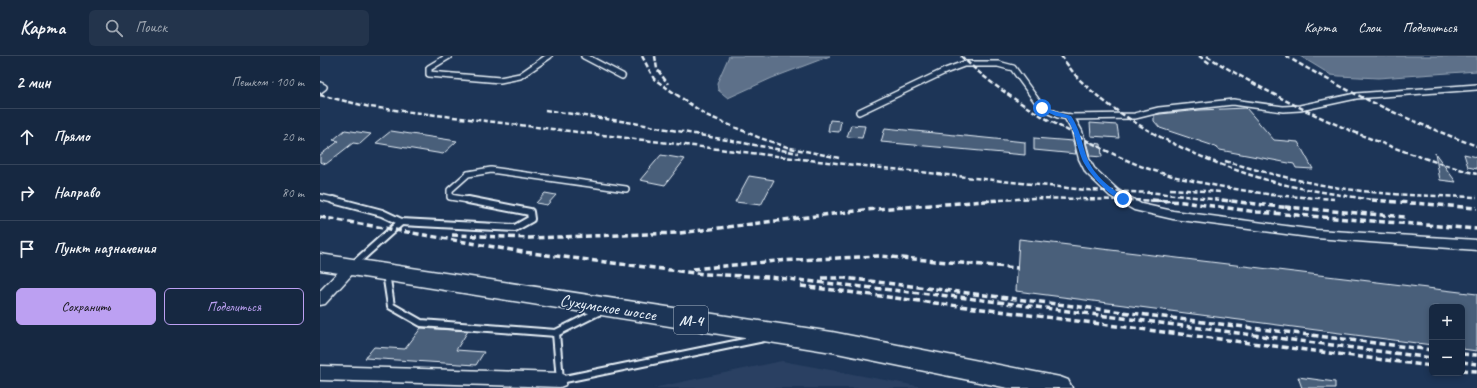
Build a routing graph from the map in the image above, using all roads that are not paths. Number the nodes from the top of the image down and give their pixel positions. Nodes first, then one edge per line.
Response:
1 (449, 56) edge
2 (549, 56) edge
3 (584, 56) edge
4 (622, 76) dead end
5 (320, 85) edge
6 (1477, 87) edge
7 (320, 90) edge
8 (859, 112) dead end
9 (1069, 117) junction
10 (626, 189) dead end
11 (320, 197) edge
12 (401, 222) junction
13 (1477, 246) edge
14 (320, 262) edge
15 (351, 266) junction
16 (386, 272) junction
17 (320, 300) edge
18 (609, 307) junction
19 (556, 333) junction
20 (783, 334) junction
21 (320, 373) edge
22 (560, 380) junction
23 (1060, 388) edge

1 - 2 lane
3 - 4 lane
5 - 7 lane
6 - 9 lane
8 - 9 lane
9 - 13 street
10 - 12 lane
11 - 12 lane
12 - 15 lane
14 - 15 highway, Сухумское шоссе / М-4
15 - 16 highway, Сухумское шоссе / М-4
15 - 17 street
16 - 18 highway, Сухумское шоссе / М-4
16 - 19 lane
18 - 19 lane
18 - 20 highway, Сухумское шоссе / М-4
19 - 22 lane
20 - 22 lane
20 - 23 highway, Сухумское шоссе / М-4
21 - 22 street

